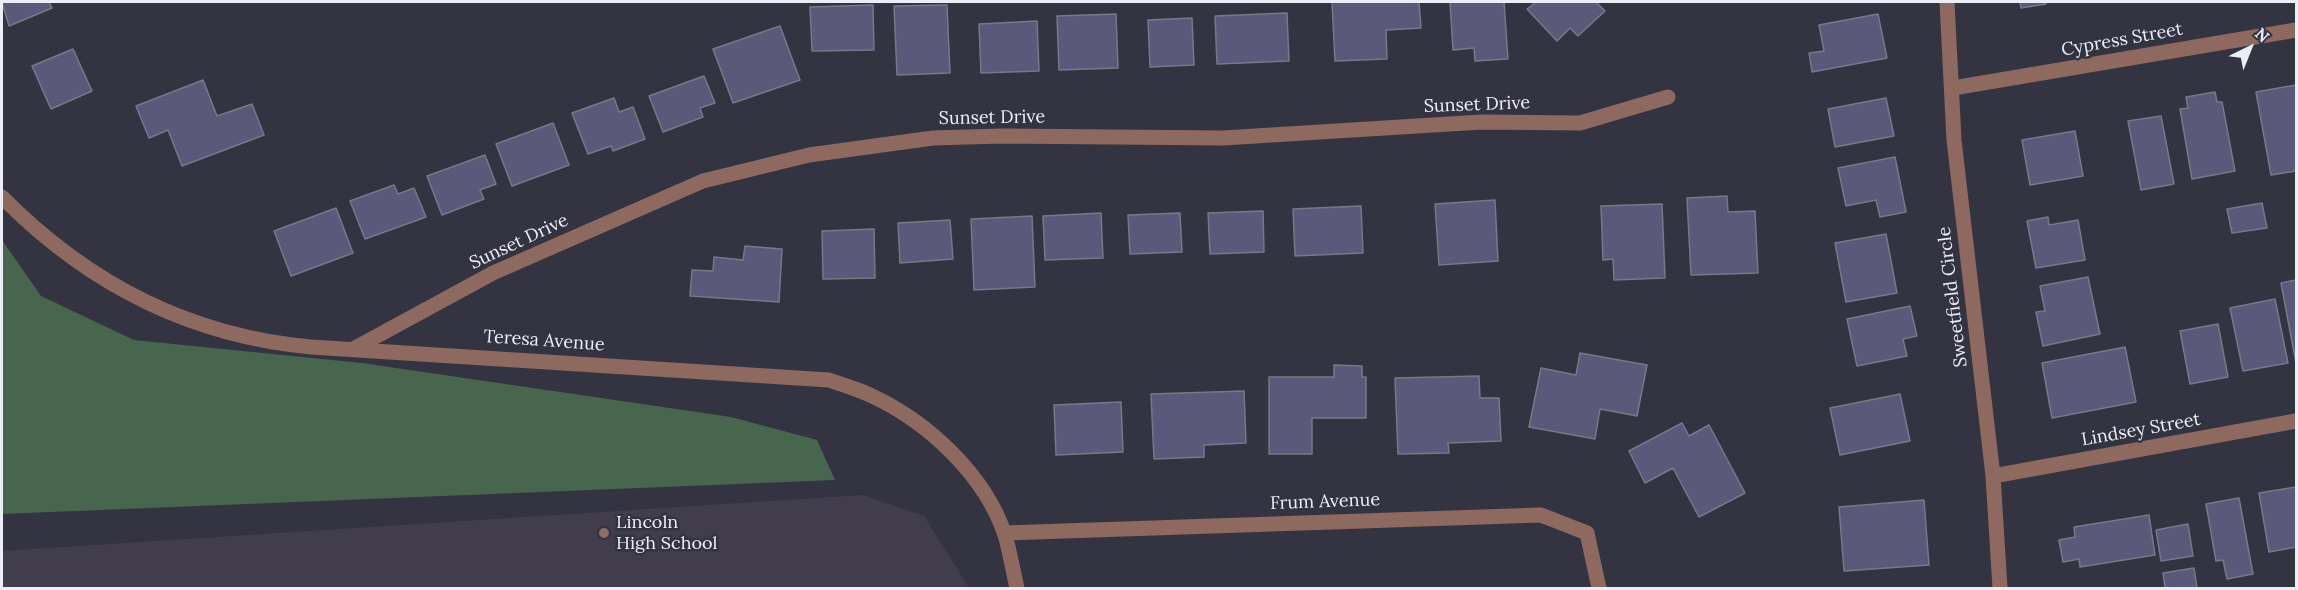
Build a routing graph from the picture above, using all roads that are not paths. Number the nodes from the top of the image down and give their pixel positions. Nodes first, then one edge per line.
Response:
1 (1947, 2) edge
2 (2296, 30) edge
3 (1953, 88) junction
4 (1668, 97) dead end
5 (2, 197) edge
6 (355, 348) junction
7 (2296, 422) edge
8 (1993, 476) junction
9 (1004, 533) junction
10 (1017, 588) edge
11 (1599, 588) edge
12 (2001, 588) edge

1 - 3 street, Sweetfield Circle
2 - 3 street, Cypress Street
3 - 8 street, Sweetfield Circle
4 - 6 street, Sunset Drive
5 - 6 street, Teresa Avenue
6 - 9 street, Teresa Avenue
7 - 8 street, Lindsey Street
8 - 12 street, Sweetfield Circle
9 - 10 street, Teresa Avenue
9 - 11 street, Frum Avenue

